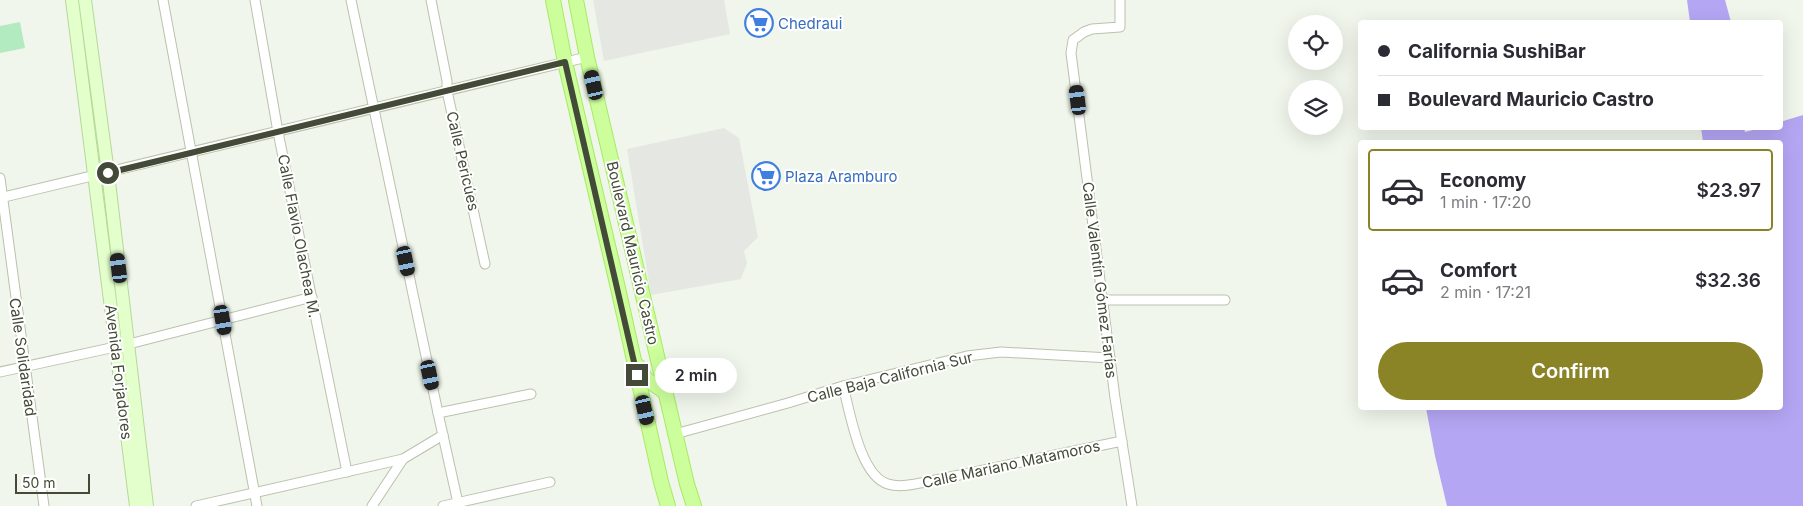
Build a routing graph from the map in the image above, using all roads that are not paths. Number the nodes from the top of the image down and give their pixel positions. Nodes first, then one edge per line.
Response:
1 (72, 0) edge
2 (85, 0) edge
3 (163, 0) edge
4 (255, 0) edge
5 (351, 0) edge
6 (431, 0) edge
7 (553, 0) edge
8 (576, 0) edge
9 (1120, 0) edge
10 (587, 57) junction
11 (565, 62) junction
12 (447, 91) junction
13 (374, 108) junction
14 (278, 132) junction
15 (193, 152) junction
16 (108, 173) junction
17 (94, 176) junction
18 (0, 178) edge
19 (1, 198) edge
20 (484, 264) dead end
21 (312, 297) junction
22 (1103, 300) junction
23 (1225, 300) dead end
24 (223, 320) junction
25 (128, 344) junction
26 (115, 346) junction
27 (633, 357) junction
28 (1110, 358) junction
29 (24, 367) junction
30 (0, 372) edge
31 (843, 386) junction
32 (665, 392) junction
33 (531, 394) dead end
34 (438, 413) junction
35 (675, 434) junction
36 (443, 435) junction
37 (1122, 442) junction
38 (402, 459) junction
39 (347, 472) junction
40 (550, 482) dead end
41 (254, 493) junction
42 (476, 502) edge
43 (458, 503) junction
44 (44, 506) edge
45 (136, 506) edge
46 (148, 506) edge
47 (196, 506) edge
48 (256, 506) edge
49 (372, 506) edge
50 (444, 506) edge
51 (668, 506) edge
52 (694, 506) edge
53 (1132, 506) edge

1 - 17 main road, Avenida Forjadores
2 - 16 main road, Avenida Forjadores
3 - 15 street
4 - 14 street, Calle Flavio Olachea M.
5 - 13 street
6 - 12 street, Calle Pericúes
7 - 11 main road, Boulevard Mauricio Castro
8 - 10 main road, Boulevard Mauricio Castro
9 - 22 street, Calle Valentín Gómez Farías
10 - 11 street
10 - 32 main road, Boulevard Mauricio Castro
11 - 12 street
11 - 27 main road, Boulevard Mauricio Castro
12 - 13 street
12 - 20 street, Calle Pericúes
13 - 14 street
13 - 34 street
14 - 15 street
14 - 21 street, Calle Flavio Olachea M.
15 - 16 street
15 - 24 street
16 - 17 street
16 - 25 main road, Avenida Forjadores
17 - 19 street
17 - 26 main road, Avenida Forjadores
18 - 19 street, Calle Solidaridad
19 - 29 street, Calle Solidaridad
21 - 24 street
21 - 39 street, Calle Flavio Olachea M.
22 - 23 street
22 - 28 street, Calle Valentín Gómez Farías
24 - 25 street
24 - 41 street
25 - 26 street
25 - 46 main road, Avenida Forjadores
26 - 29 street
26 - 45 main road, Avenida Forjadores
27 - 32 main road
27 - 51 main road, Boulevard Mauricio Castro
28 - 31 street, Calle Baja California Sur
28 - 37 street, Calle Valentín Gómez Farías
29 - 30 street
29 - 44 street, Calle Solidaridad
31 - 35 street, Calle Baja California Sur
31 - 37 street, Calle Mariano Matamoros
32 - 35 main road, Boulevard Mauricio Castro
33 - 34 street
34 - 36 street
35 - 52 main road, Boulevard Mauricio Castro
36 - 38 street
36 - 43 street
37 - 53 street, Calle Valentín Gómez Farías
38 - 39 street
38 - 49 street
39 - 41 street
40 - 42 street
41 - 47 street
41 - 48 street
42 - 43 street
43 - 50 street

